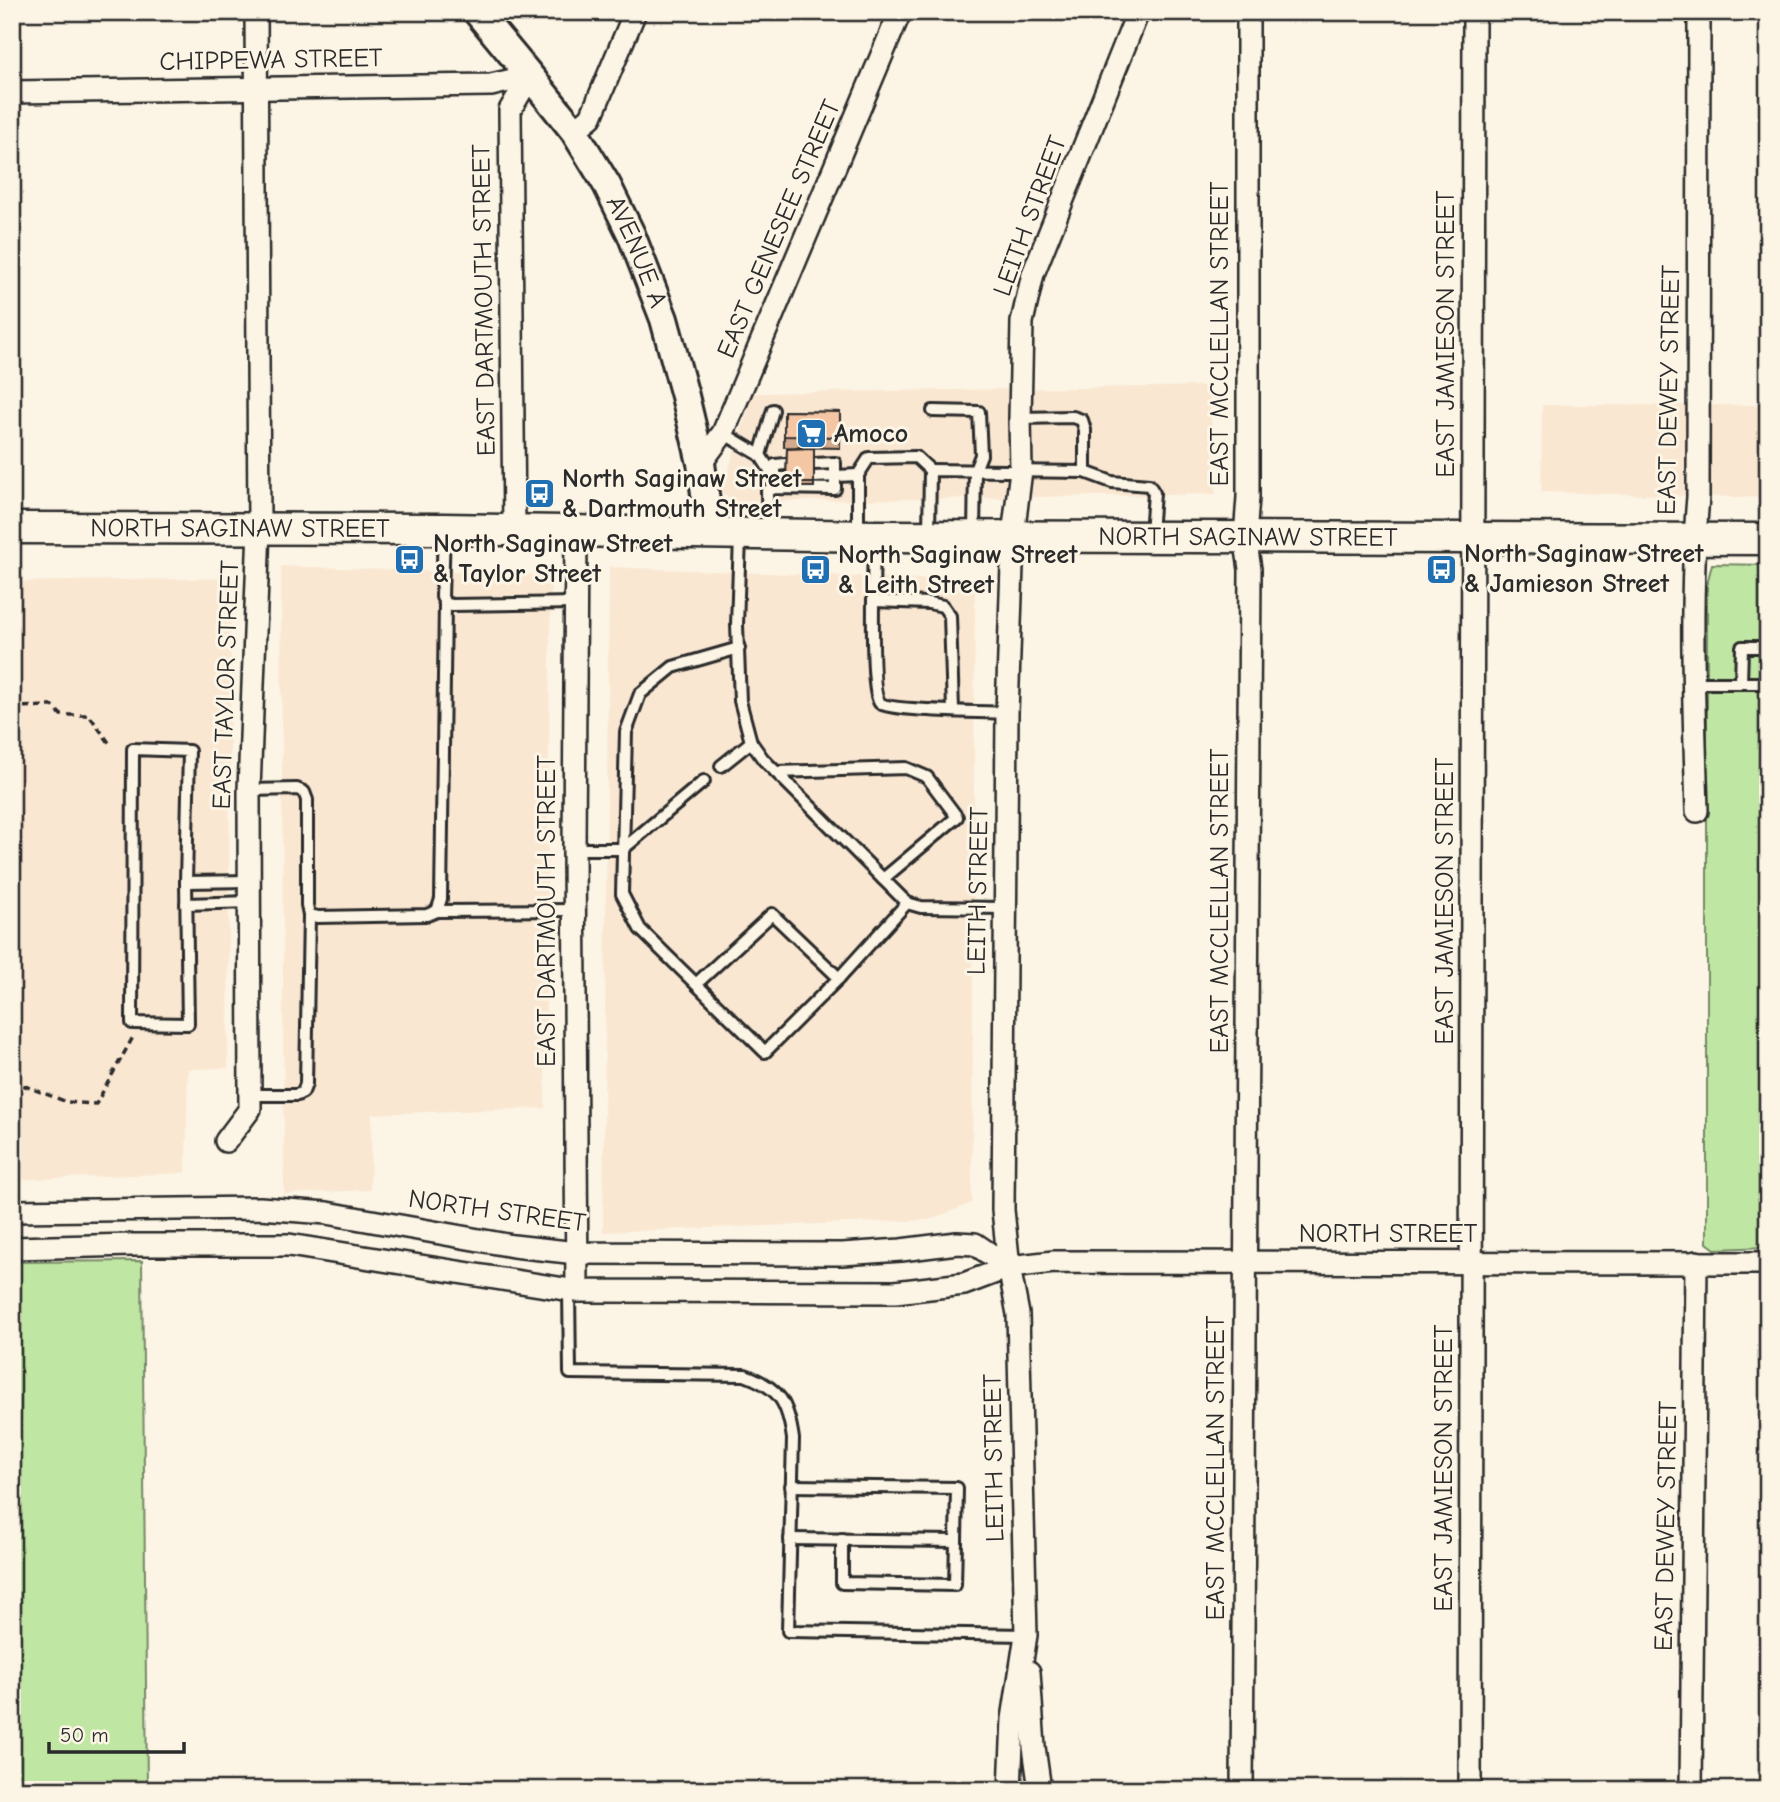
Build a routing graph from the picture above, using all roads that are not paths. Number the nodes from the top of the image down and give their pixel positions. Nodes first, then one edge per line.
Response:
1 (256, 12) edge
2 (477, 12) edge
3 (635, 12) edge
4 (901, 12) edge
5 (1138, 12) edge
6 (1248, 12) edge
7 (1474, 12) edge
8 (1699, 12) edge
9 (530, 76) junction
10 (257, 89) junction
11 (12, 92) edge
12 (574, 131) junction
13 (773, 410) dead end
14 (933, 411) dead end
15 (1020, 418) junction
16 (723, 433) junction
17 (760, 455) junction
18 (701, 463) junction
19 (786, 464) edge
20 (814, 464) edge
21 (930, 470) junction
22 (975, 470) junction
23 (1021, 470) junction
24 (1085, 472) junction
25 (858, 475) junction
26 (836, 476) junction
27 (814, 477) edge
28 (779, 481) junction
29 (12, 528) edge
30 (260, 528) junction
31 (444, 529) junction
32 (514, 529) junction
33 (576, 530) junction
34 (710, 533) junction
35 (754, 534) junction
36 (866, 536) junction
37 (929, 536) junction
38 (974, 536) junction
39 (1013, 536) junction
40 (1151, 537) junction
41 (1245, 537) junction
42 (1474, 537) junction
43 (1694, 539) junction
44 (1768, 539) edge
45 (874, 601) junction
46 (445, 603) junction
47 (576, 603) junction
48 (1768, 647) edge
49 (739, 648) junction
50 (1694, 683) junction
51 (1741, 683) junction
52 (1768, 683) edge
53 (953, 710) junction
54 (1007, 713) junction
55 (751, 742) junction
56 (721, 766) dead end
57 (776, 772) junction
58 (704, 781) dead end
59 (249, 790) junction
60 (1697, 811) dead end
61 (574, 849) junction
62 (623, 849) junction
63 (883, 879) junction
64 (186, 882) junction
65 (250, 892) junction
66 (907, 903) junction
67 (186, 904) junction
68 (1006, 908) junction
69 (574, 910) junction
70 (437, 911) junction
71 (309, 915) junction
72 (839, 978) junction
73 (696, 984) junction
74 (250, 1095) junction
75 (226, 1141) dead end
76 (166, 1209) junction
77 (12, 1211) edge
78 (166, 1245) junction
79 (12, 1248) edge
80 (577, 1253) junction
81 (1245, 1262) junction
82 (1473, 1262) junction
83 (1696, 1262) junction
84 (1768, 1263) edge
85 (1009, 1267) junction
86 (573, 1290) junction
87 (791, 1486) junction
88 (790, 1539) junction
89 (842, 1539) junction
90 (956, 1541) junction
91 (1026, 1635) junction
92 (1010, 1790) edge
93 (1040, 1790) edge
94 (1242, 1790) edge
95 (1471, 1790) edge
96 (1691, 1790) edge

1 - 10 street, EAST TAYLOR STREET
2 - 9 street, AVENUE A
3 - 12 street
4 - 16 street, EAST GENESEE STREET
5 - 15 street, LEITH STREET
6 - 41 street, EAST MCCLELLAN STREET
7 - 42 street, EAST JAMIESON STREET
8 - 43 street, EAST DEWEY STREET
9 - 10 street, CHIPPEWA STREET
9 - 12 street, AVENUE A
9 - 32 street, EAST DARTMOUTH STREET
10 - 11 street, CHIPPEWA STREET
10 - 30 street, EAST TAYLOR STREET
12 - 18 street, AVENUE A
13 - 17 lane
14 - 22 lane
15 - 23 street, LEITH STREET
15 - 24 lane
16 - 17 lane
16 - 18 street, EAST GENESEE STREET
17 - 28 lane
18 - 34 street, AVENUE A
19 - 28 lane
20 - 26 lane
21 - 22 lane
21 - 25 lane
21 - 37 lane
22 - 23 lane
22 - 38 lane
23 - 24 lane
23 - 39 street, LEITH STREET
24 - 40 lane
25 - 26 lane
25 - 36 lane
26 - 27 lane
26 - 28 lane
28 - 35 lane
29 - 30 main road, NORTH SAGINAW STREET
30 - 31 main road, NORTH SAGINAW STREET
30 - 59 street, EAST TAYLOR STREET
31 - 32 main road, NORTH SAGINAW STREET
31 - 46 lane
32 - 33 main road, NORTH SAGINAW STREET
33 - 34 main road, NORTH SAGINAW STREET
33 - 47 street, EAST DARTMOUTH STREET
34 - 35 main road, NORTH SAGINAW STREET
35 - 36 main road, NORTH SAGINAW STREET
35 - 49 lane
36 - 37 main road, NORTH SAGINAW STREET
36 - 45 lane
37 - 38 main road, NORTH SAGINAW STREET
38 - 39 main road, NORTH SAGINAW STREET
39 - 40 main road, NORTH SAGINAW STREET
39 - 54 street, LEITH STREET
40 - 41 main road, NORTH SAGINAW STREET
41 - 42 main road, NORTH SAGINAW STREET
41 - 81 street, EAST MCCLELLAN STREET
42 - 43 main road, NORTH SAGINAW STREET
42 - 82 street, EAST JAMIESON STREET
43 - 44 main road, NORTH SAGINAW STREET
43 - 50 street, EAST DEWEY STREET
45 - 53 lane
45 - 53 lane
46 - 47 lane
46 - 70 lane
47 - 61 street, EAST DARTMOUTH STREET
48 - 51 lane
49 - 55 lane
49 - 62 lane
50 - 51 lane
50 - 60 street, EAST DEWEY STREET
51 - 52 lane
53 - 54 lane
54 - 68 street, LEITH STREET
55 - 56 lane
55 - 57 lane
57 - 63 lane
57 - 63 lane
58 - 62 lane
59 - 65 street, EAST TAYLOR STREET
59 - 71 lane
61 - 62 lane
61 - 69 street, EAST DARTMOUTH STREET
62 - 73 lane
63 - 66 lane
64 - 65 lane
64 - 67 lane
64 - 67 lane
65 - 67 lane
65 - 74 street, EAST TAYLOR STREET
66 - 68 lane
66 - 72 lane
68 - 85 street, LEITH STREET
69 - 70 lane
69 - 80 street, EAST DARTMOUTH STREET
70 - 71 lane
71 - 74 lane
72 - 73 lane
72 - 73 lane
74 - 75 street, EAST TAYLOR STREET
76 - 77 street, NORTH STREET
76 - 78 street
76 - 80 street, NORTH STREET
78 - 79 street, NORTH STREET
78 - 86 street, NORTH STREET
80 - 85 street, NORTH STREET
80 - 86 street, EAST DARTMOUTH STREET
81 - 82 street, NORTH STREET
81 - 85 street, NORTH STREET
81 - 94 street, EAST MCCLELLAN STREET
82 - 83 street, NORTH STREET
82 - 95 street, EAST JAMIESON STREET
83 - 84 street, NORTH STREET
83 - 96 street, EAST DEWEY STREET
85 - 86 street, NORTH STREET
85 - 91 street, LEITH STREET
86 - 87 lane
87 - 88 lane
87 - 90 lane
88 - 89 lane
88 - 91 lane
89 - 90 lane
89 - 90 lane
91 - 92 street, LEITH STREET
91 - 93 street

